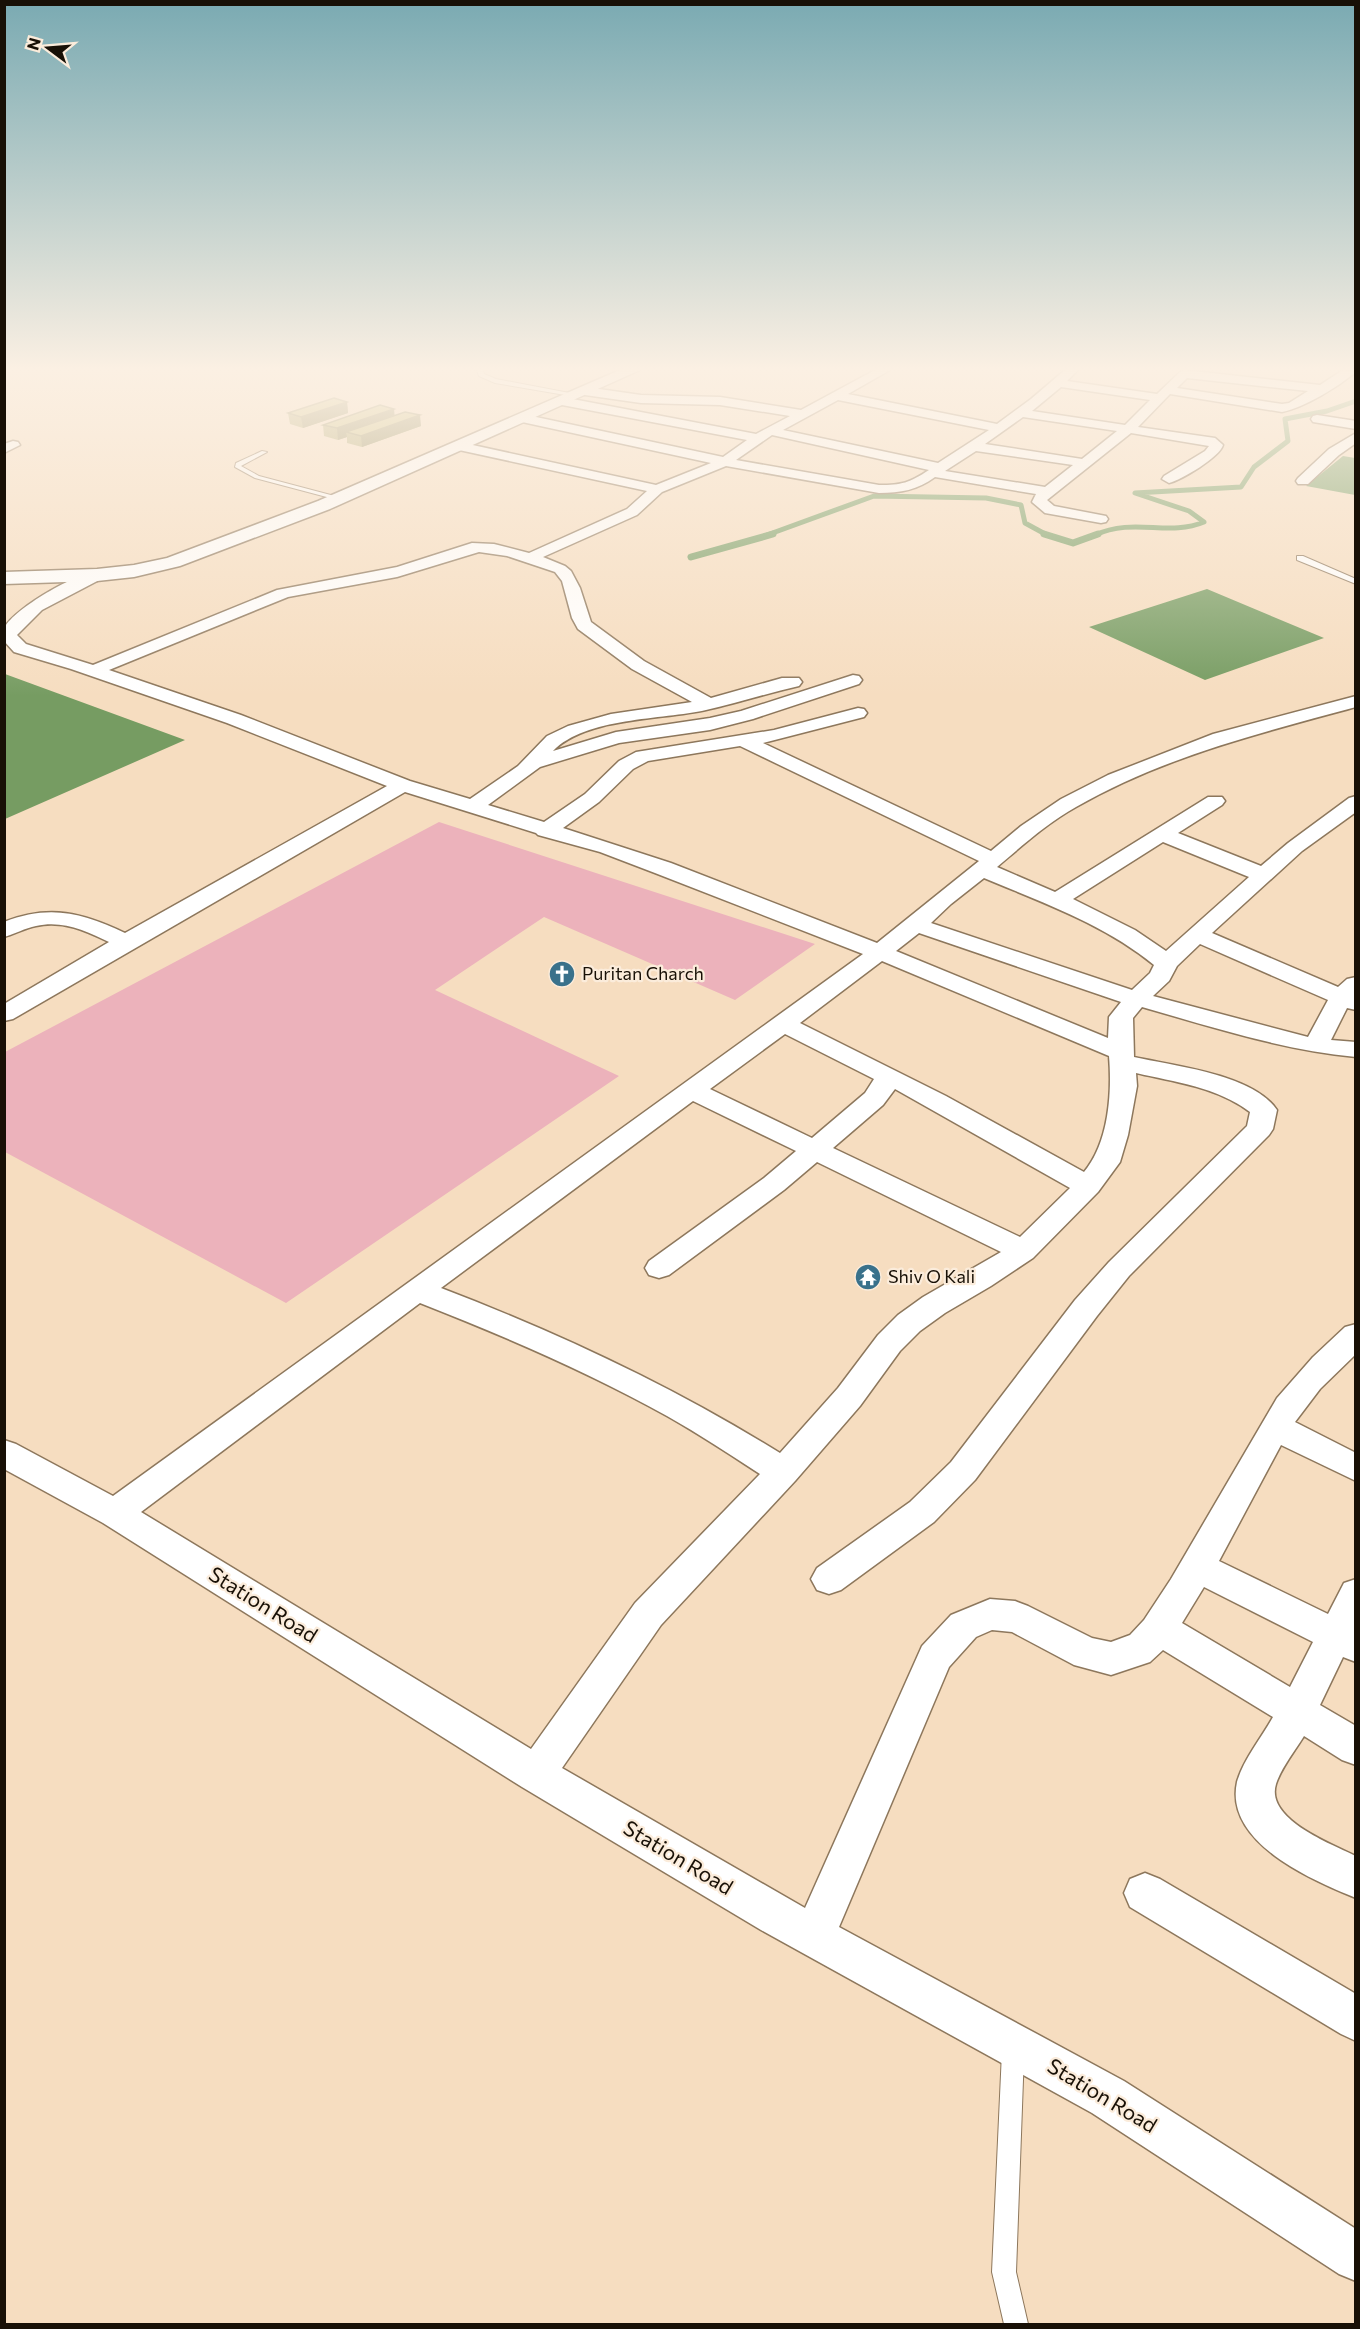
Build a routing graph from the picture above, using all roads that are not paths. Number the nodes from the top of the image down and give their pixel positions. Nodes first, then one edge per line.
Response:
1 (264, 479) edge
2 (383, 479) edge
3 (610, 479) edge
4 (683, 479) edge
5 (823, 479) edge
6 (924, 479) edge
7 (980, 479) edge
8 (1065, 479) edge
9 (1305, 479) edge
10 (1303, 481) dead end
11 (657, 489) junction
12 (1048, 492) junction
13 (338, 498) junction
14 (1101, 519) dead end
15 (527, 558) junction
16 (1300, 558) dead end
17 (97, 575) junction
18 (4, 578) edge
19 (1356, 582) edge
20 (92, 671) junction
21 (853, 680) dead end
22 (793, 682) dead end
23 (1356, 701) edge
24 (709, 704) junction
25 (858, 713) dead end
26 (742, 740) junction
27 (531, 764) junction
28 (403, 785) junction
29 (1215, 801) dead end
30 (1356, 802) edge
31 (472, 807) junction
32 (545, 831) junction
33 (1161, 834) junction
34 (988, 865) junction
35 (1264, 875) junction
36 (1055, 901) junction
37 (916, 925) junction
38 (4, 930) edge
39 (1197, 935) junction
40 (126, 942) junction
41 (879, 952) junction
42 (1166, 963) junction
43 (1351, 994) edge
44 (1136, 999) junction
45 (4, 1014) edge
46 (783, 1024) junction
47 (1316, 1046) junction
48 (1356, 1050) edge
49 (1122, 1057) junction
50 (888, 1077) junction
51 (691, 1090) junction
52 (815, 1149) junction
53 (1088, 1186) junction
54 (1023, 1251) junction
55 (659, 1268) dead end
56 (416, 1290) junction
57 (1356, 1335) edge
58 (1276, 1427) junction
59 (4, 1453) edge
60 (1356, 1468) edge
61 (783, 1472) junction
62 (115, 1513) junction
63 (1198, 1567) junction
64 (829, 1579) dead end
65 (1356, 1594) edge
66 (1158, 1628) junction
67 (1345, 1641) edge
68 (1297, 1712) junction
69 (1356, 1747) edge
70 (536, 1774) junction
71 (1356, 1878) edge
72 (1145, 1893) dead end
73 (814, 1936) junction
74 (1356, 2019) edge
75 (1013, 2044) junction
76 (1356, 2257) edge
77 (1016, 2325) edge

1 - 13 lane
2 - 13 main road
3 - 11 street
4 - 11 street
5 - 6 street
7 - 12 street
8 - 12 street
9 - 10 street
11 - 15 street
12 - 14 street
13 - 17 main road
15 - 20 street
15 - 24 street
16 - 19 lane
17 - 18 main road
17 - 20 street
20 - 28 street
21 - 27 street
22 - 24 street
23 - 34 street
24 - 27 street
25 - 26 street
26 - 32 street
26 - 34 street
27 - 31 street
28 - 31 street
28 - 40 street
29 - 33 street
30 - 35 street
31 - 32 street
32 - 41 street
33 - 35 street
33 - 36 street
34 - 36 street
34 - 37 street
35 - 39 street
36 - 42 street
37 - 41 street
37 - 44 street
38 - 40 street
39 - 42 street
39 - 43 street
40 - 45 street
41 - 46 street
41 - 49 street
42 - 44 street
43 - 47 street
44 - 47 street
44 - 49 street
46 - 50 street
46 - 51 street
47 - 48 street
49 - 53 street
49 - 64 street
50 - 52 street
50 - 53 street
51 - 52 street
51 - 56 street
52 - 54 street
52 - 55 street
53 - 54 street
54 - 61 street
56 - 61 street
56 - 62 street
57 - 58 street
58 - 60 street
58 - 63 street
59 - 62 street, Station Road
61 - 70 street
62 - 70 street, Station Road
63 - 66 street
63 - 67 street
65 - 67 street
66 - 68 street
66 - 73 street
67 - 68 street
68 - 69 street
68 - 71 street
70 - 73 street, Station Road
72 - 74 street
73 - 75 street, Station Road
75 - 76 street, Station Road
75 - 77 lane

